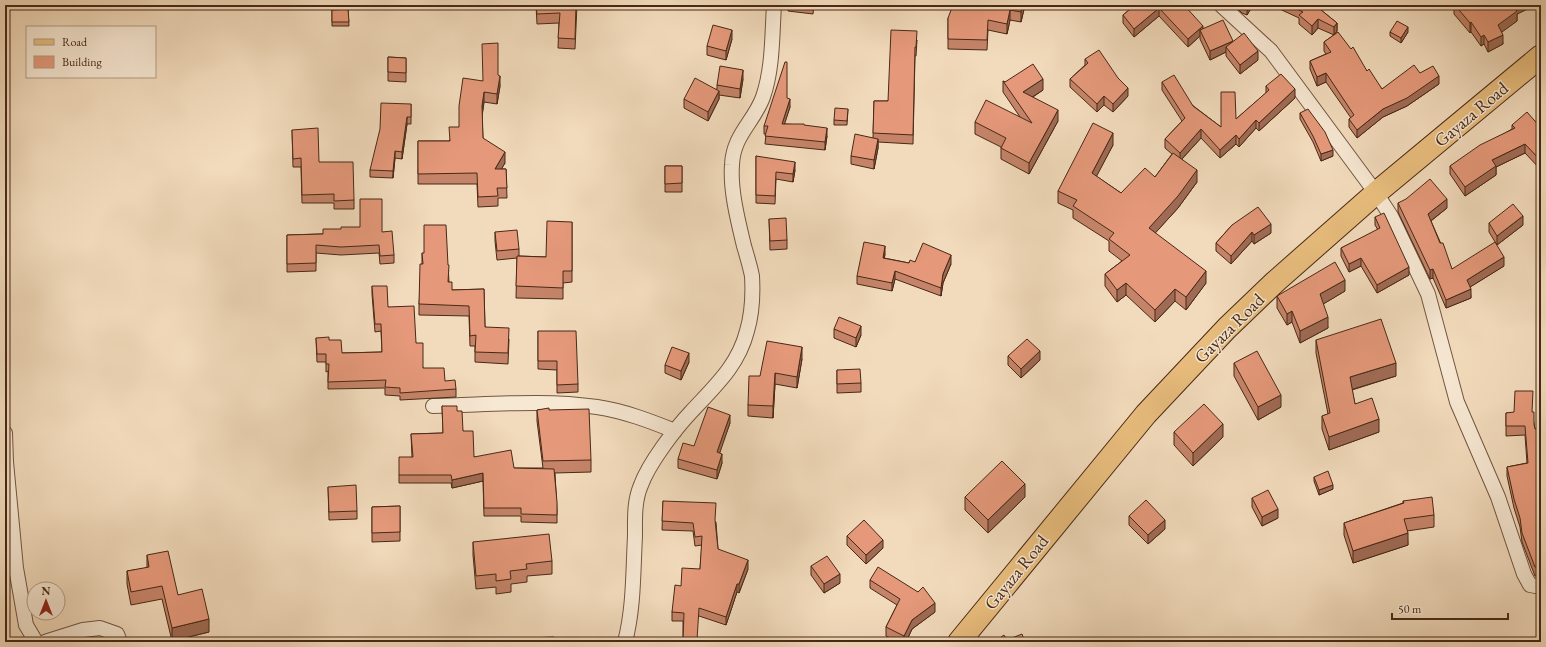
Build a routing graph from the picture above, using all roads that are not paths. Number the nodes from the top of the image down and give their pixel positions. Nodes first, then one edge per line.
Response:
1 (774, 5) edge
2 (1221, 5) edge
3 (1541, 56) edge
4 (1376, 193) junction
5 (433, 406) dead end
6 (675, 431) junction
7 (5, 433) edge
8 (1541, 587) edge
9 (36, 642) edge
10 (45, 642) edge
11 (120, 642) edge
12 (624, 642) edge
13 (959, 642) edge

1 - 6 street
2 - 4 street
3 - 4 main road, Gayaza Road
4 - 8 street
4 - 13 main road, Gayaza Road
5 - 6 street
6 - 12 street
7 - 9 street
10 - 11 street

